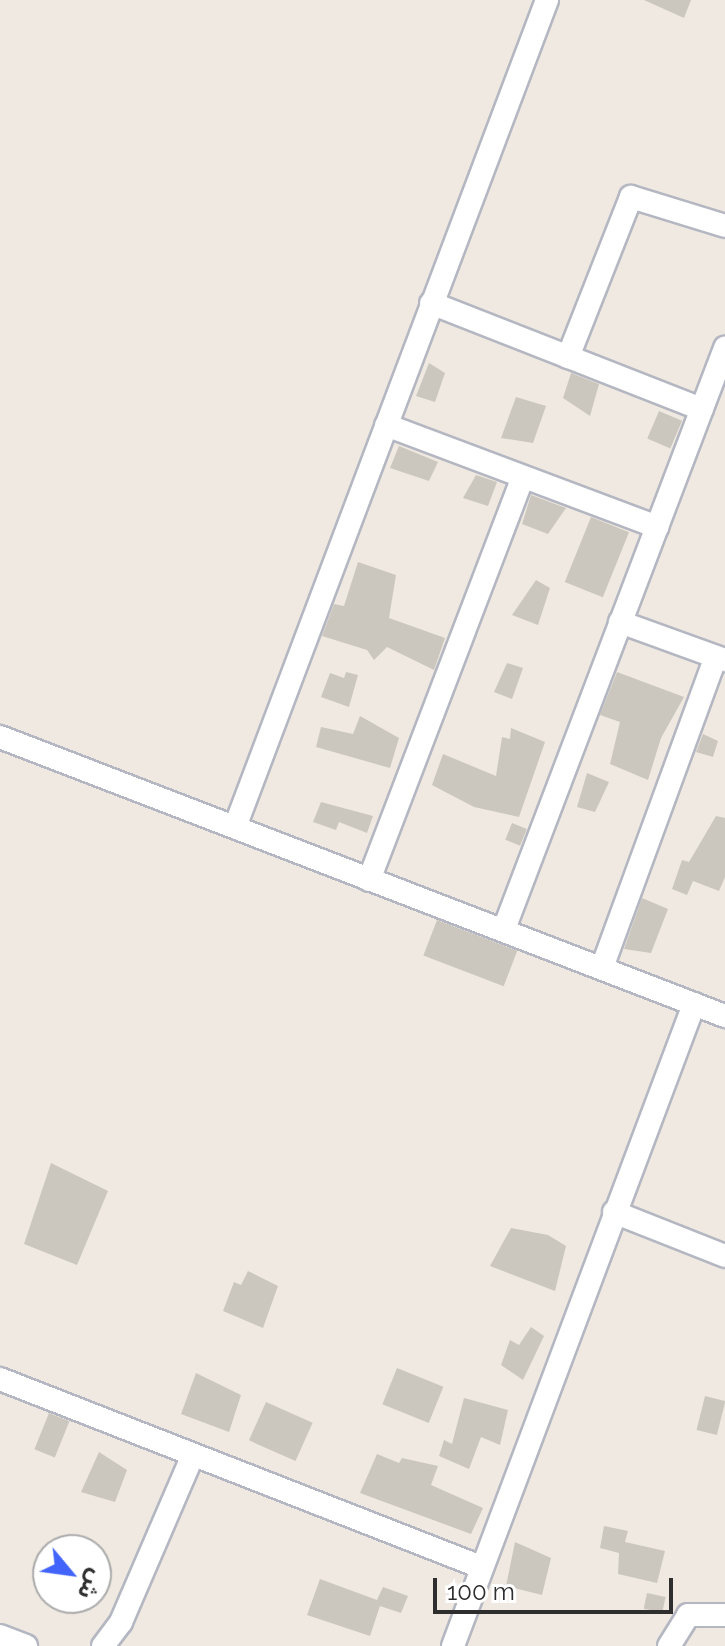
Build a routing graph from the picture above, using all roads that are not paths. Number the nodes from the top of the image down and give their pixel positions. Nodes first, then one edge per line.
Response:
1 (547, 0) edge
2 (725, 226) edge
3 (431, 303) junction
4 (725, 348) edge
5 (568, 357) junction
6 (702, 409) junction
7 (386, 425) junction
8 (523, 477) junction
9 (657, 527) junction
10 (620, 622) junction
11 (721, 658) edge
12 (0, 737) edge
13 (235, 827) junction
14 (369, 880) junction
15 (504, 929) junction
16 (603, 965) junction
17 (694, 1004) junction
18 (725, 1016) edge
19 (614, 1212) junction
20 (725, 1256) edge
21 (0, 1379) edge
22 (193, 1455) junction
23 (481, 1567) junction
24 (725, 1615) edge
25 (0, 1636) edge
26 (26, 1646) edge
27 (103, 1646) edge
28 (453, 1646) edge
29 (669, 1646) edge

1 - 3 street
2 - 5 street
3 - 5 street
3 - 7 street
4 - 6 street
5 - 6 street
6 - 9 street
7 - 8 street
7 - 13 street
8 - 9 street
8 - 14 street
9 - 10 street
10 - 11 street
10 - 15 street
11 - 16 street
12 - 13 street
13 - 14 street
14 - 15 street
15 - 16 street
16 - 17 street
17 - 18 street
17 - 19 street
19 - 20 street
19 - 23 street
21 - 22 street
22 - 23 street
22 - 27 street
23 - 28 street
24 - 29 street
25 - 26 street

